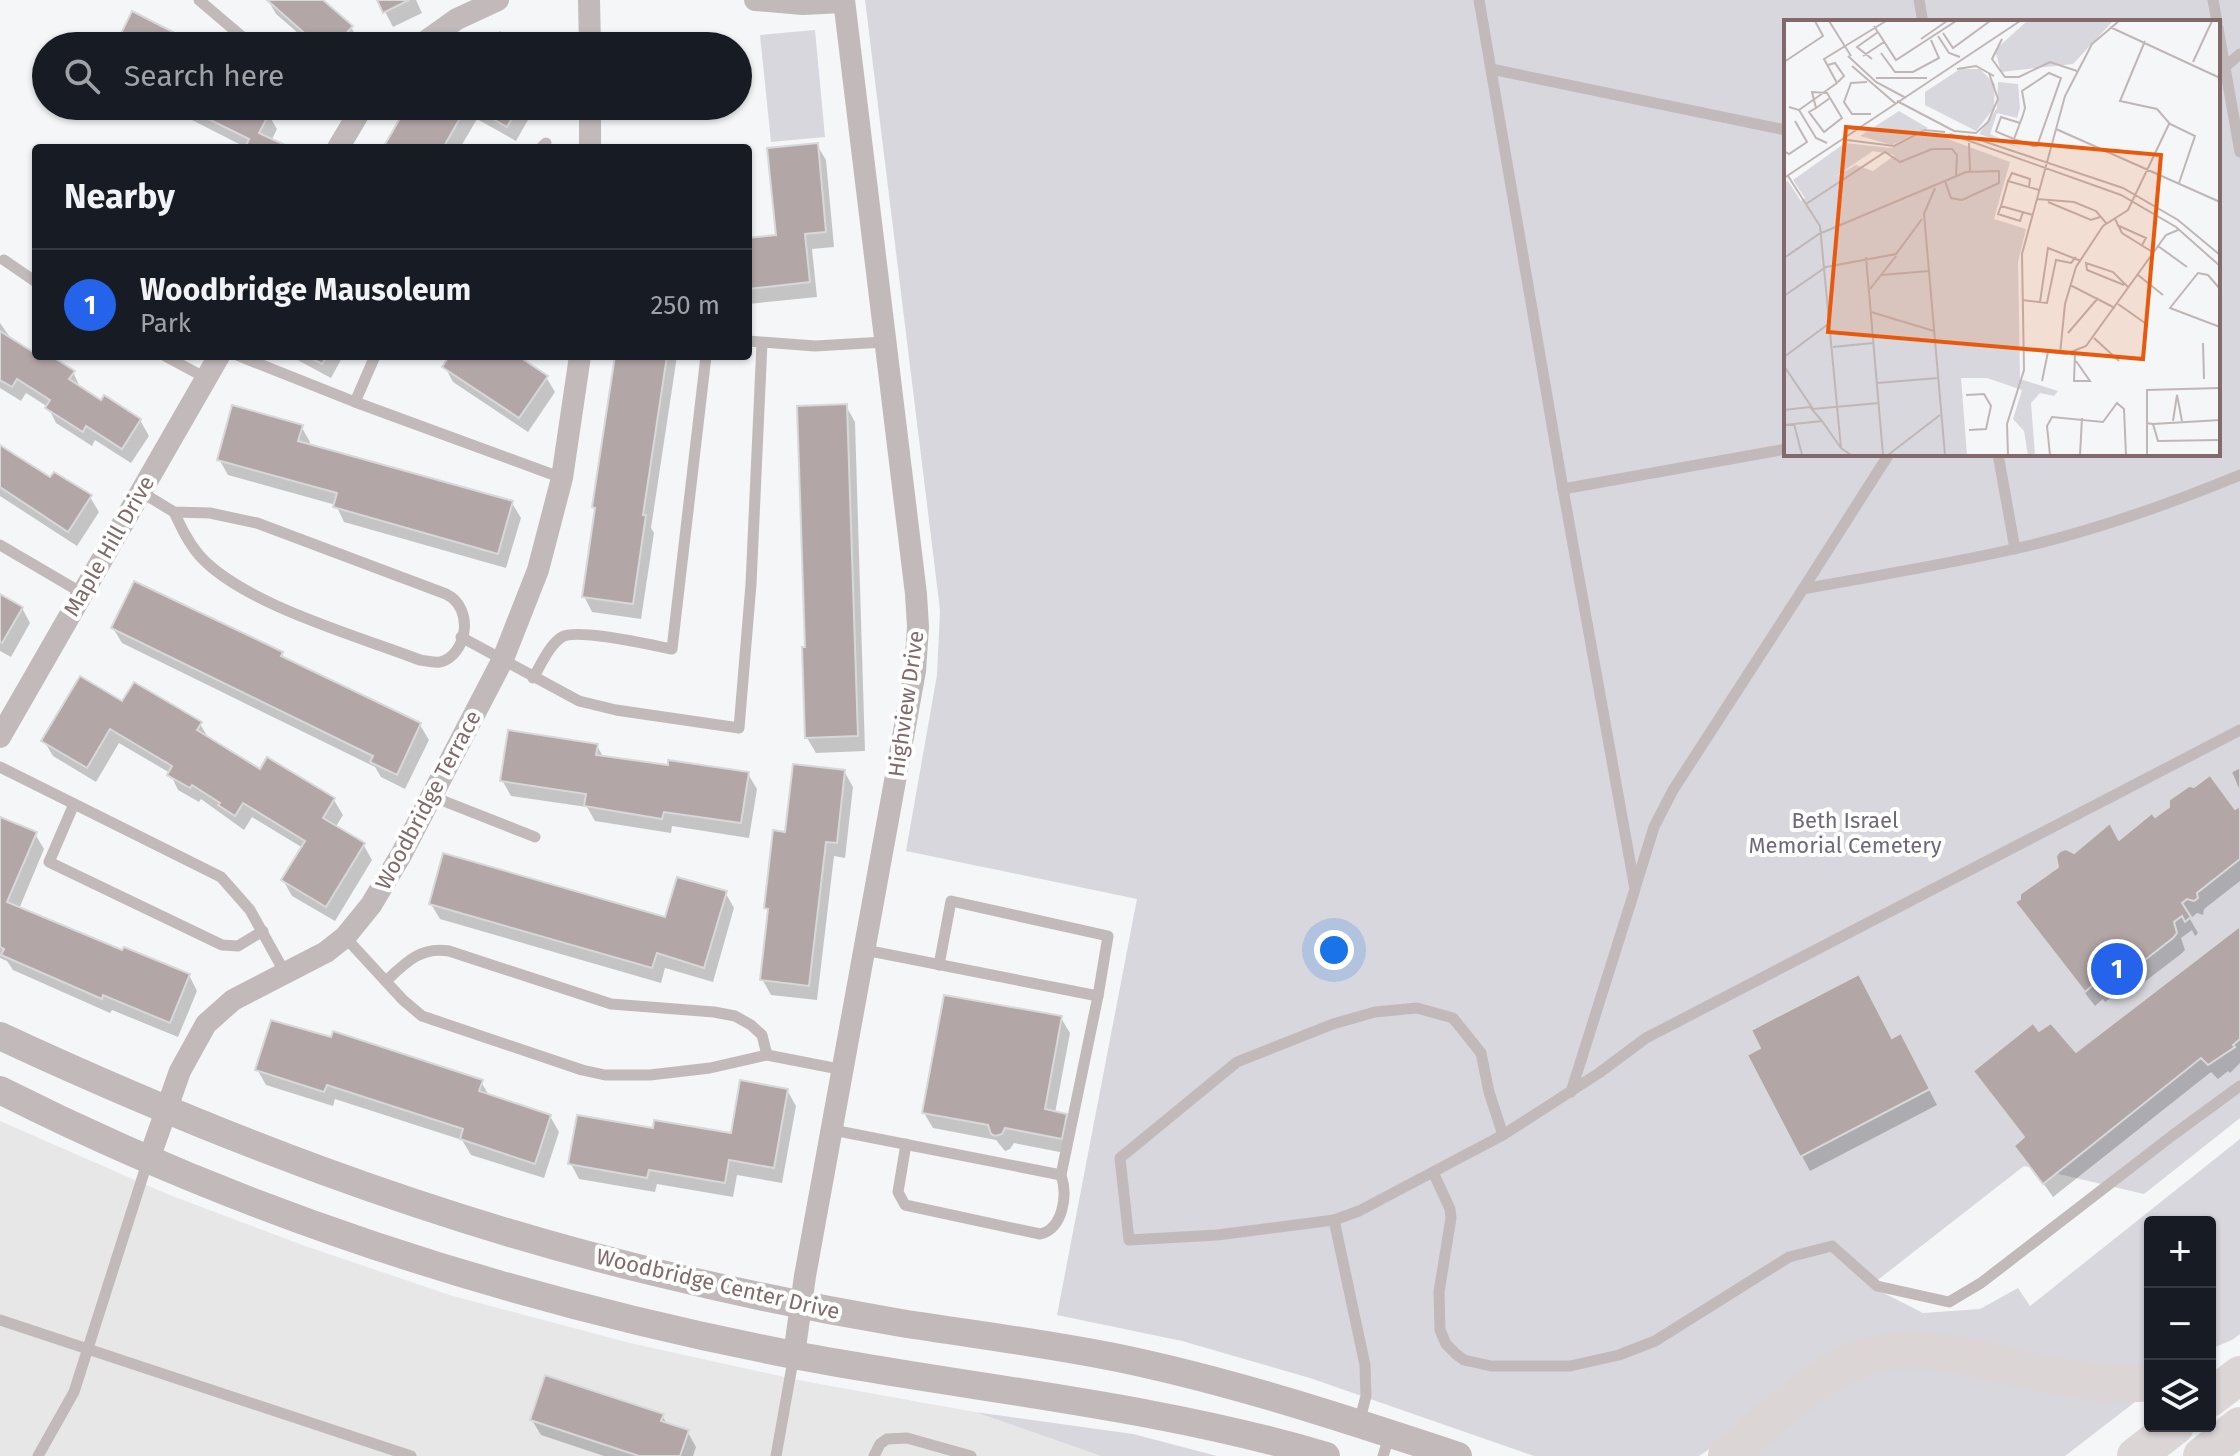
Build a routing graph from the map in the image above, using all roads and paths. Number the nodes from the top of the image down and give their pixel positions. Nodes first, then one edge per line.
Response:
1 (199, 0) edge
2 (589, 0) edge
3 (755, 0) edge
4 (1479, 0) edge
5 (1919, 0) edge
6 (2213, 0) edge
7 (844, 1) edge
8 (487, 2) edge
9 (1923, 20) edge
10 (2217, 20) edge
11 (237, 32) edge
12 (439, 32) edge
13 (590, 32) edge
14 (2220, 37) edge
15 (2240, 54) edge
16 (2225, 67) junction
17 (1491, 69) junction
18 (354, 120) edge
19 (590, 120) edge
20 (1784, 130) edge
21 (340, 144) edge
22 (590, 144) edge
23 (2240, 152) edge
24 (4, 260) dead end
25 (32, 279) edge
26 (752, 342) edge
27 (885, 342) junction
28 (762, 343) junction
29 (172, 360) edge
30 (217, 360) edge
31 (249, 360) edge
32 (373, 360) edge
33 (579, 360) edge
34 (706, 360) edge
35 (206, 378) junction
36 (355, 402) junction
37 (1784, 449) edge
38 (1888, 456) edge
39 (1998, 456) edge
40 (2240, 475) edge
41 (562, 478) junction
42 (1563, 489) junction
43 (141, 492) junction
44 (174, 512) junction
45 (0, 545) edge
46 (2015, 549) junction
47 (1803, 589) junction
48 (82, 593) junction
49 (461, 637) junction
50 (503, 659) junction
51 (533, 678) junction
52 (2240, 730) edge
53 (0, 737) edge
54 (0, 767) edge
55 (431, 796) junction
56 (74, 804) junction
57 (535, 837) dead end
58 (1635, 889) junction
59 (263, 931) junction
60 (345, 937) junction
61 (865, 950) junction
62 (939, 965) junction
63 (285, 973) junction
64 (386, 981) junction
65 (1098, 996) junction
66 (0, 1036) edge
67 (767, 1055) junction
68 (844, 1070) junction
69 (2240, 1086) edge
70 (0, 1090) edge
71 (1571, 1093) junction
72 (166, 1111) junction
73 (833, 1130) junction
74 (1503, 1135) junction
75 (906, 1144) junction
76 (149, 1159) junction
77 (1433, 1172) junction
78 (1061, 1175) junction
79 (1334, 1220) junction
80 (801, 1305) junction
81 (0, 1320) edge
82 (87, 1349) junction
83 (794, 1355) junction
84 (2240, 1363) edge
85 (2216, 1369) edge
86 (2240, 1375) edge
87 (2144, 1382) edge
88 (2216, 1393) edge
89 (1359, 1423) junction
90 (2240, 1426) edge
91 (2167, 1432) edge
92 (1387, 1445) edge
93 (38, 1456) edge
94 (411, 1456) edge
95 (776, 1456) edge
96 (874, 1456) edge
97 (971, 1456) edge
98 (1326, 1456) edge
99 (1458, 1456) edge
100 (1727, 1456) edge
101 (2136, 1456) edge
102 (2202, 1456) edge

1 - 11 lane
2 - 13 street
3 - 7 street
4 - 17 lane
5 - 9 lane
6 - 10 lane
7 - 27 street, Highview Drive
8 - 12 street
14 - 16 lane
15 - 16 lane
16 - 23 lane
17 - 20 lane
17 - 42 lane
18 - 21 street
19 - 22 street
24 - 25 lane
26 - 28 lane
27 - 28 lane
27 - 61 street, Highview Drive
28 - 51 lane
29 - 35 lane
30 - 35 street, Maple Hill Drive
31 - 36 lane
32 - 36 lane
33 - 41 street, Woodbridge Terrace
34 - 51 lane
35 - 43 street, Maple Hill Drive
36 - 41 lane
37 - 42 lane
38 - 47 lane
39 - 46 lane
40 - 46 lane
41 - 50 street, Woodbridge Terrace
42 - 58 lane
43 - 44 lane
43 - 48 street, Maple Hill Drive
44 - 49 lane
44 - 49 lane
45 - 48 lane
46 - 47 lane
47 - 58 lane
48 - 53 street, Maple Hill Drive
49 - 50 lane
50 - 51 lane
50 - 55 street, Woodbridge Terrace
52 - 71 lane
54 - 56 lane
55 - 57 lane
55 - 60 street, Woodbridge Terrace
56 - 59 lane
56 - 59 lane
58 - 71 lane
59 - 63 lane
60 - 63 street, Woodbridge Terrace
60 - 64 lane
61 - 62 lane
61 - 68 street, Highview Drive
62 - 65 lane
62 - 65 lane
63 - 72 street, Woodbridge Terrace
64 - 67 lane
64 - 67 lane
65 - 78 lane
66 - 72 street, Woodbridge Center Drive
67 - 68 lane
68 - 73 street, Highview Drive
69 - 77 lane
70 - 76 street
71 - 74 lane
72 - 76 street, Woodbridge Terrace
72 - 80 street, Woodbridge Center Drive
73 - 75 lane
73 - 80 street, Highview Drive
74 - 77 lane
74 - 79 lane
75 - 78 lane
75 - 78 lane
76 - 82 lane
76 - 83 street
77 - 79 lane
79 - 89 lane
80 - 83 street, Highview Drive
80 - 89 street, Woodbridge Center Drive
81 - 82 lane
82 - 93 lane
82 - 94 lane
83 - 95 lane
83 - 98 street
84 - 85 highway
86 - 88 highway
87 - 100 highway
89 - 92 street, Woodbridge Center Drive
90 - 102 highway
91 - 101 highway
92 - 99 street, Woodbridge Center Drive
96 - 97 lane

